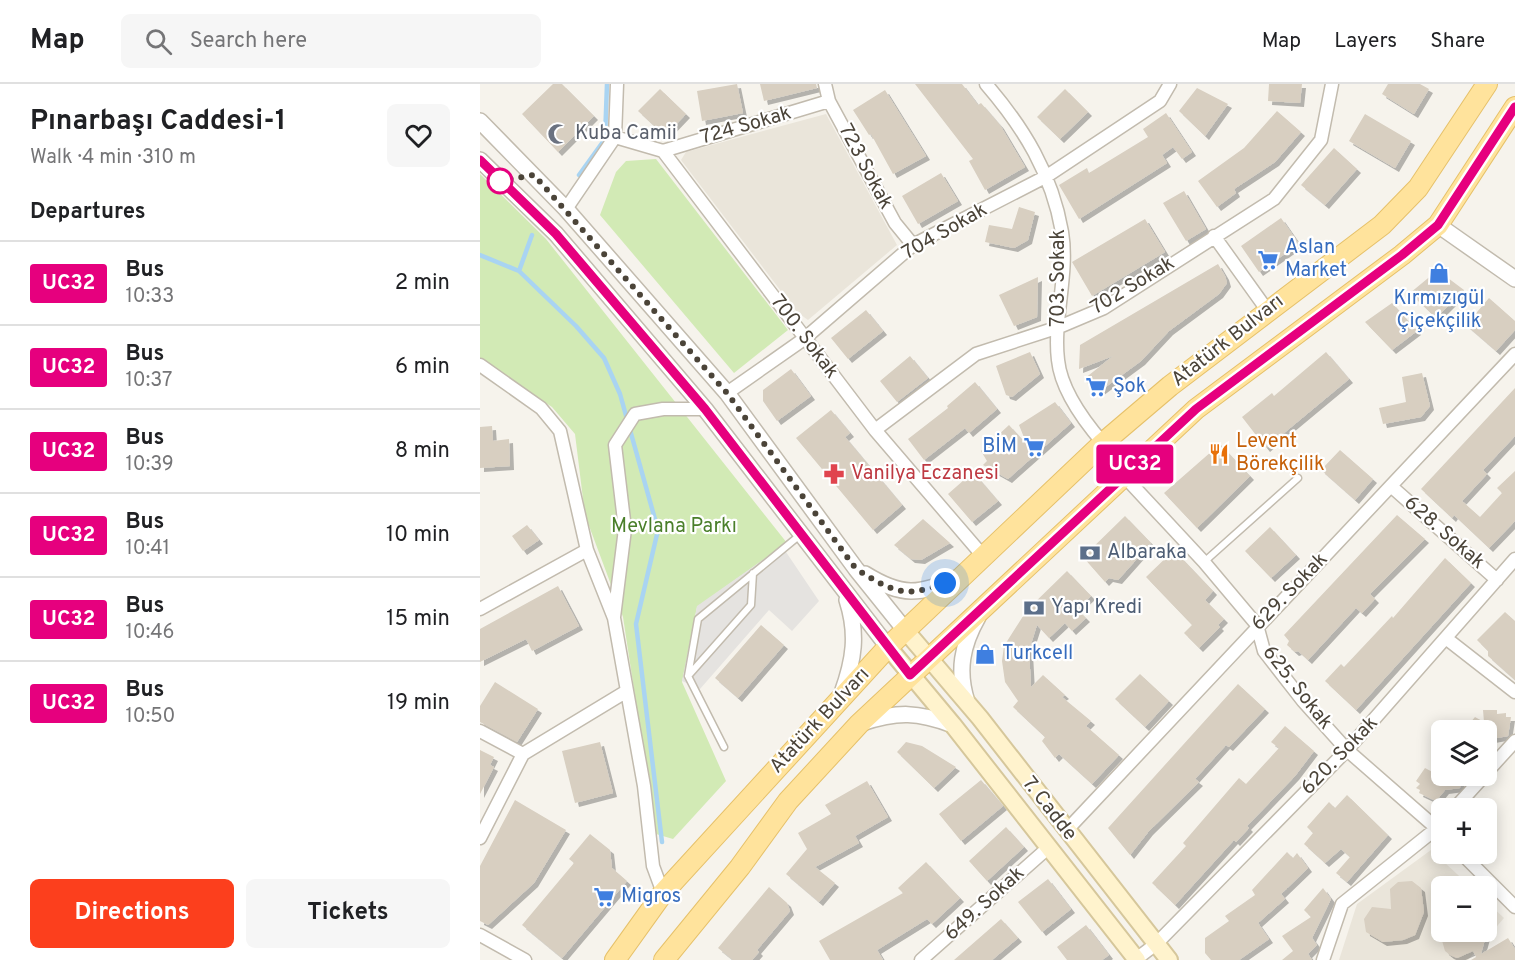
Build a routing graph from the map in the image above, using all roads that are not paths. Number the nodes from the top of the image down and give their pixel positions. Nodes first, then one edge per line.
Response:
1 (617, 84) edge
2 (825, 84) edge
3 (986, 84) edge
4 (1170, 84) edge
5 (1332, 84) edge
6 (1487, 84) edge
7 (830, 101) junction
8 (1515, 107) edge
9 (480, 121) edge
10 (615, 137) junction
11 (663, 151) junction
12 (480, 160) edge
13 (1047, 176) junction
14 (566, 209) junction
15 (1438, 225) junction
16 (1214, 236) junction
17 (913, 245) junction
18 (1515, 279) edge
19 (1268, 310) junction
20 (1059, 327) junction
21 (804, 339) junction
22 (1515, 354) edge
23 (480, 365) edge
24 (727, 393) junction
25 (705, 409) junction
26 (875, 430) junction
27 (1103, 443) junction
28 (1123, 475) junction
29 (1298, 478) dead end
30 (1392, 487) junction
31 (801, 534) junction
32 (587, 550) junction
33 (983, 556) junction
34 (1515, 559) edge
35 (1204, 562) junction
36 (856, 569) junction
37 (753, 573) junction
38 (963, 575) junction
39 (1497, 580) junction
40 (844, 592) junction
41 (480, 609) edge
42 (981, 611) junction
43 (614, 618) junction
44 (1257, 625) junction
45 (906, 630) junction
46 (1447, 639) junction
47 (888, 647) junction
48 (929, 657) junction
49 (910, 675) junction
50 (688, 676) junction
51 (627, 691) junction
52 (1515, 692) edge
53 (841, 696) junction
54 (967, 702) junction
55 (859, 724) junction
56 (953, 725) junction
57 (480, 731) edge
58 (1515, 741) edge
59 (724, 747) dead end
60 (1347, 750) junction
61 (523, 754) junction
62 (1497, 761) edge
63 (1474, 786) edge
64 (1464, 798) edge
65 (1431, 821) edge
66 (1066, 831) junction
67 (1431, 836) edge
68 (480, 838) edge
69 (1049, 847) junction
70 (1472, 864) edge
71 (663, 893) junction
72 (1515, 907) edge
73 (480, 935) edge
74 (1156, 944) junction
75 (525, 960) edge
76 (615, 960) edge
77 (664, 960) edge
78 (921, 960) edge
79 (1136, 960) edge
80 (1169, 960) edge
81 (1323, 960) edge

1 - 10 street
2 - 7 street, 723 Sokak
3 - 13 street, 703. Sokak
4 - 13 street, 704 Sokak
5 - 16 street, 702 Sokak
6 - 19 main road, Atatürk Bulvarı
7 - 11 street, 724 Sokak
7 - 17 street, 723 Sokak
8 - 15 main road, Atatürk Bulvarı
9 - 14 street
10 - 11 street
10 - 14 street
11 - 21 street, 700. Sokak
12 - 25 street
13 - 17 street, 704 Sokak
13 - 20 street, 703. Sokak
14 - 24 street
15 - 18 street
15 - 28 main road, Atatürk Bulvarı
16 - 19 street
16 - 20 street, 702 Sokak
17 - 21 street, 704 Sokak
19 - 27 main road, Atatürk Bulvarı
20 - 26 street, 702 Sokak
20 - 27 street, 703. Sokak
21 - 24 street, 704 Sokak
21 - 26 street, 700. Sokak
22 - 30 street, 629. Sokak
23 - 32 street
24 - 36 street
25 - 31 street
25 - 43 street
26 - 33 street, 700. Sokak
27 - 33 main road, Atatürk Bulvarı
28 - 35 street, 625. Sokak
28 - 42 main road, Atatürk Bulvarı
29 - 35 lane
30 - 39 street, 628. Sokak
30 - 44 street, 629. Sokak
31 - 37 lane
31 - 40 street
32 - 41 street
32 - 43 street
33 - 38 main road, Atatürk Bulvarı
34 - 39 street, 620. Sokak
35 - 44 street, 625. Sokak
36 - 38 street
36 - 45 street
37 - 50 lane
37 - 50 lane
38 - 45 main road, Atatürk Bulvarı
39 - 46 street, 620. Sokak
40 - 47 street
40 - 53 street
42 - 48 main road, Atatürk Bulvarı
42 - 54 street
43 - 51 street
44 - 60 street, 625. Sokak
44 - 66 street, 629. Sokak
45 - 47 main road, Atatürk Bulvarı
45 - 48 main road, 7. Cadde
46 - 52 street
46 - 60 street, 620. Sokak
47 - 49 main road, 7. Cadde
47 - 53 main road, Atatürk Bulvarı
48 - 49 main road, Atatürk Bulvarı
48 - 54 main road, 7. Cadde
49 - 55 main road, Atatürk Bulvarı
49 - 56 main road, 7. Cadde
50 - 59 lane
51 - 61 street
51 - 71 street
53 - 71 main road, Atatürk Bulvarı
54 - 66 main road, 7. Cadde
55 - 56 street
55 - 77 main road, Atatürk Bulvarı
56 - 69 main road, 7. Cadde
57 - 61 street
58 - 62 street
60 - 65 street, 625. Sokak
60 - 74 street, 620. Sokak
61 - 68 street
63 - 64 street
66 - 74 main road, 7. Cadde
67 - 81 street
69 - 78 street, 649. Sokak
69 - 79 main road, 7. Cadde
70 - 72 street
71 - 76 main road, Atatürk Bulvarı
73 - 75 street
74 - 79 street, 620. Sokak
74 - 80 main road, 7. Cadde

